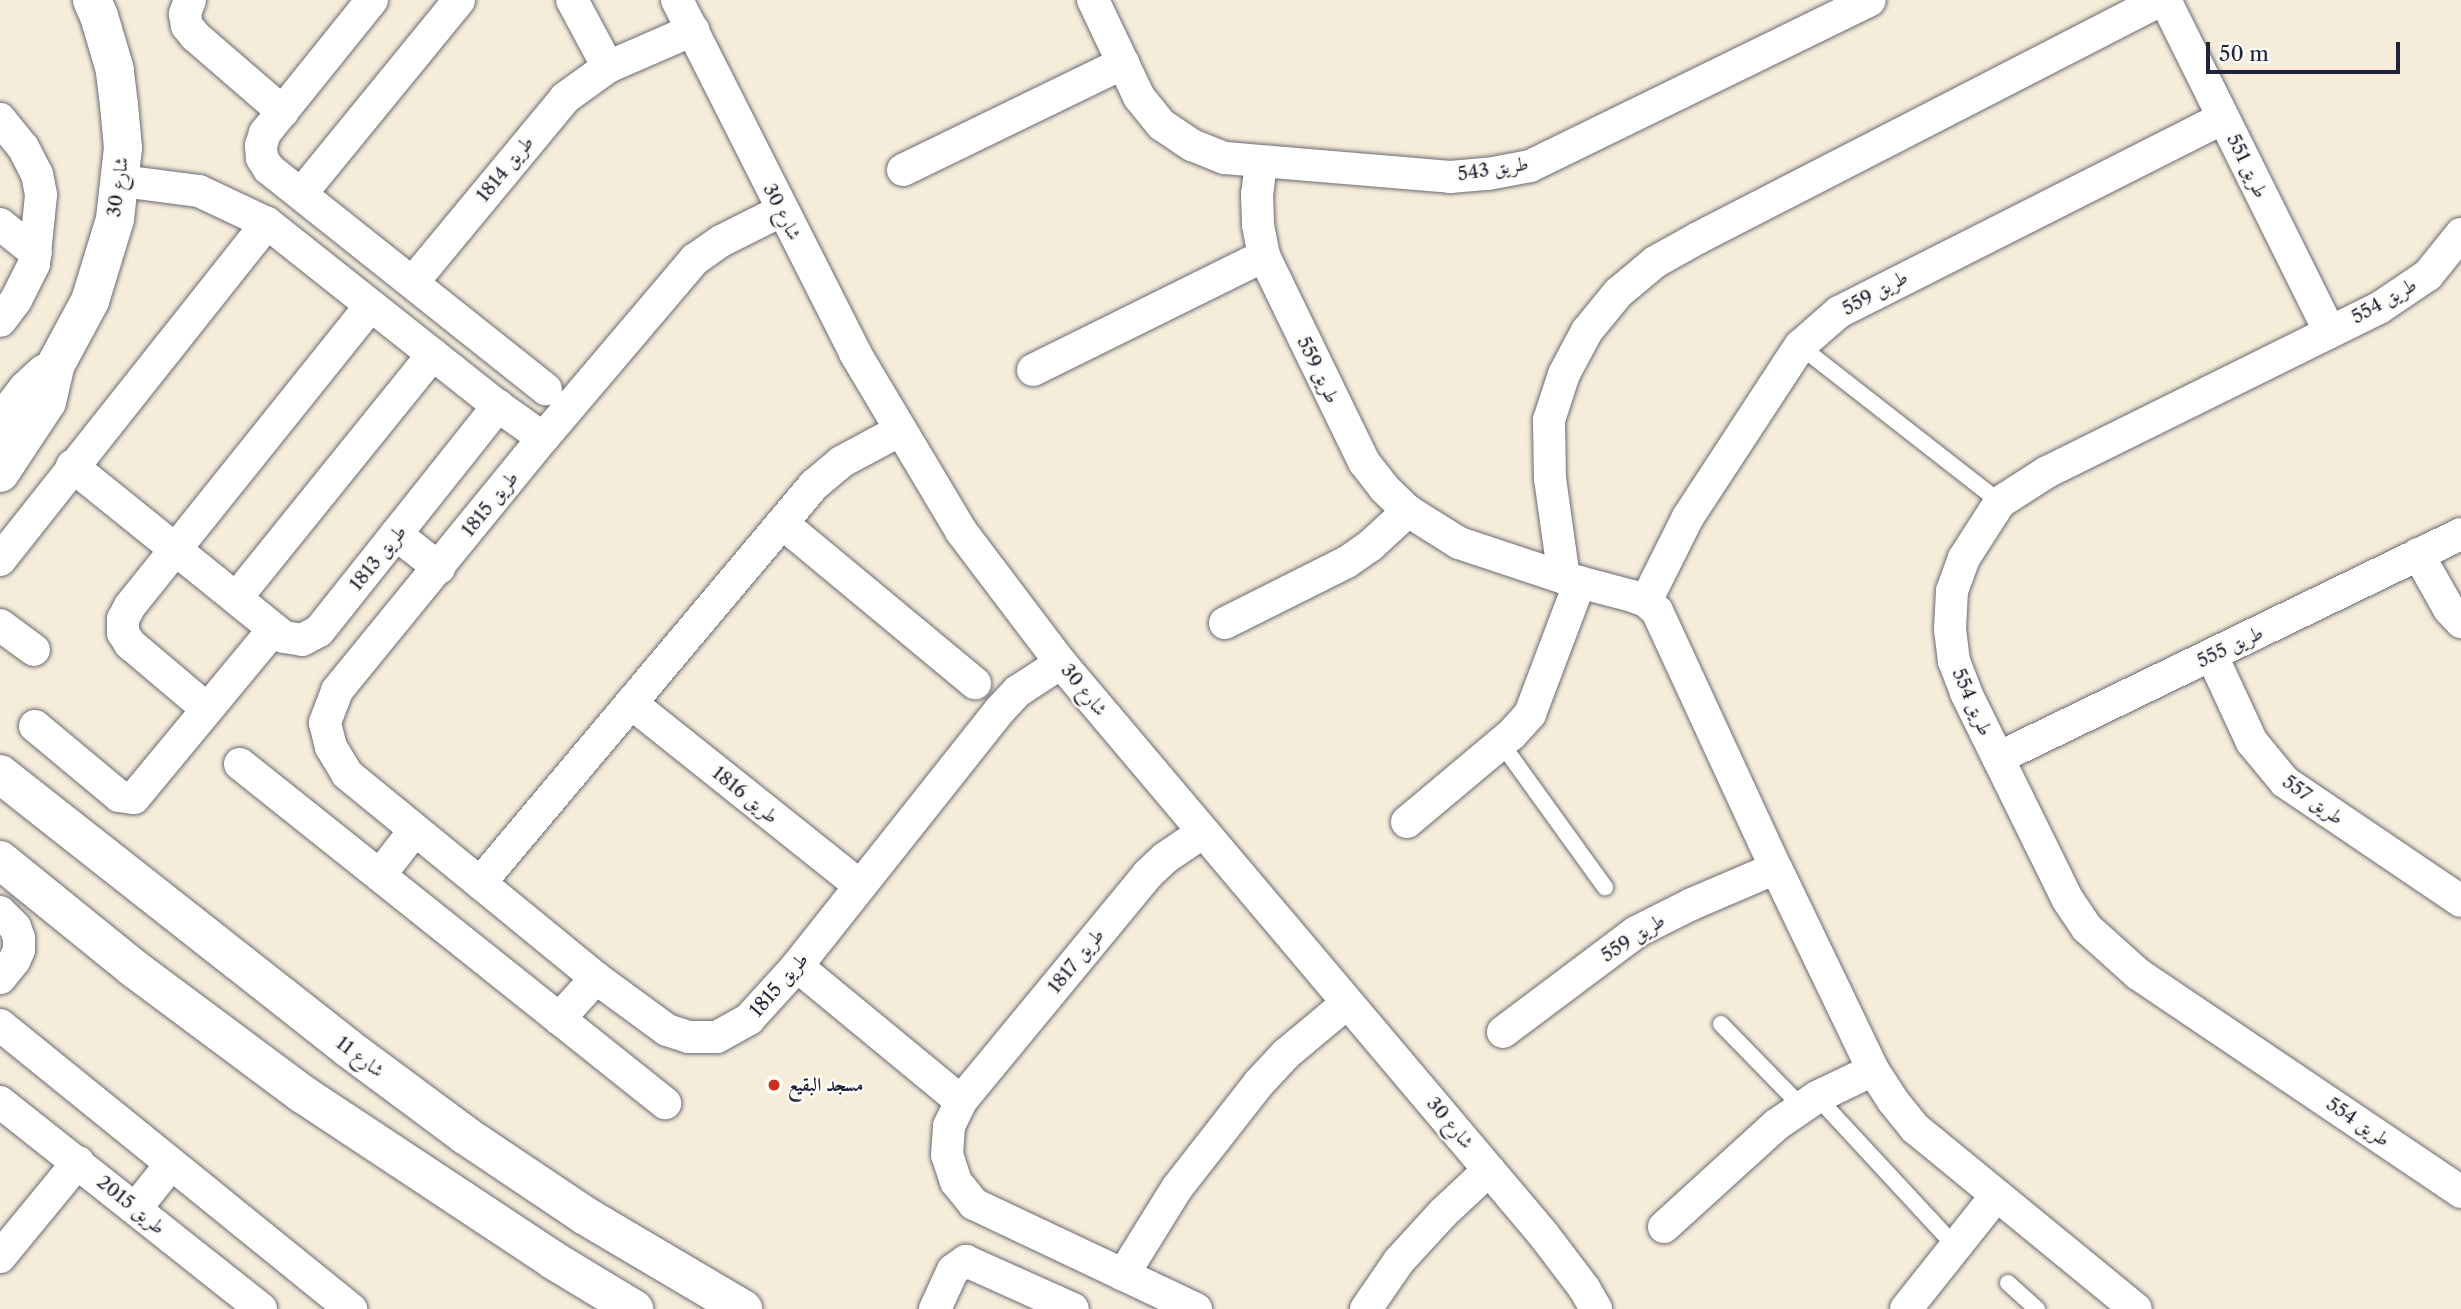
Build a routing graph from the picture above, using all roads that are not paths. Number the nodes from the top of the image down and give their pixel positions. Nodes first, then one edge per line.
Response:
1 (92, 0) edge
2 (190, 0) edge
3 (372, 0) edge
4 (459, 0) edge
5 (572, 0) edge
6 (677, 0) edge
7 (1093, 0) edge
8 (1870, 0) edge
9 (2163, 0) edge
10 (693, 30) junction
11 (1123, 63) junction
12 (608, 67) junction
13 (283, 112) junction
14 (2223, 118) junction
15 (2, 125) edge
16 (1261, 163) junction
17 (904, 170) dead end
18 (122, 181) junction
19 (301, 194) junction
20 (781, 211) junction
21 (267, 223) junction
22 (0, 224) edge
23 (2461, 234) edge
24 (362, 241) junction
25 (36, 253) junction
26 (1264, 256) junction
27 (335, 276) junction
28 (413, 282) junction
29 (370, 306) junction
30 (0, 321) edge
31 (2329, 331) junction
32 (1800, 346) junction
33 (433, 354) junction
34 (55, 366) junction
35 (1033, 370) dead end
36 (546, 389) dead end
37 (498, 406) junction
38 (0, 425) edge
39 (901, 430) junction
40 (543, 438) junction
41 (72, 466) junction
42 (0, 473) edge
43 (2000, 502) junction
44 (1408, 511) junction
45 (782, 523) junction
46 (396, 534) junction
47 (2461, 534) edge
48 (176, 549) junction
49 (2418, 554) junction
50 (0, 560) edge
51 (439, 568) junction
52 (1572, 580) junction
53 (237, 597) junction
54 (1646, 601) junction
55 (2461, 622) edge
56 (1225, 623) dead end
57 (0, 625) edge
58 (274, 629) junction
59 (34, 650) dead end
60 (2212, 656) junction
61 (1061, 663) junction
62 (975, 683) dead end
63 (631, 703) junction
64 (207, 709) junction
65 (35, 726) dead end
66 (1501, 743) junction
67 (1998, 758) junction
68 (240, 764) dead end
69 (0, 774) edge
70 (1408, 822) dead end
71 (414, 831) junction
72 (1202, 833) junction
73 (0, 860) edge
74 (1776, 869) junction
75 (380, 875) junction
76 (480, 883) junction
77 (860, 886) junction
78 (1605, 887) dead end
79 (2461, 901) edge
80 (0, 912) edge
81 (797, 966) junction
82 (0, 978) edge
83 (597, 978) junction
84 (1347, 1003) junction
85 (559, 1019) junction
86 (1721, 1024) dead end
87 (0, 1025) edge
88 (1503, 1032) dead end
89 (1873, 1070) junction
90 (961, 1101) junction
91 (0, 1102) edge
92 (1810, 1102) junction
93 (665, 1103) dead end
94 (78, 1162) junction
95 (171, 1164) junction
96 (1489, 1170) junction
97 (2461, 1192) edge
98 (1996, 1196) junction
99 (136, 1208) junction
100 (1664, 1227) dead end
101 (1060, 1246) junction
102 (1956, 1247) junction
103 (0, 1257) edge
104 (1123, 1275) junction
105 (2008, 1283) dead end
106 (1036, 1291) junction
107 (246, 1305) edge
108 (351, 1309) edge
109 (634, 1309) edge
110 (743, 1309) edge
111 (935, 1309) edge
112 (1073, 1309) edge
113 (1196, 1309) edge
114 (1366, 1309) edge
115 (1595, 1309) edge
116 (1906, 1309) edge
117 (2037, 1309) edge
118 (2136, 1309) edge

1 - 18 street, شارع 30
2 - 13 street
3 - 13 street
4 - 19 street
5 - 12 street
6 - 10 street, شارع 30
7 - 11 street, طريق 543
8 - 16 street, طريق 543
9 - 14 street, طريق 551
9 - 52 street
10 - 12 street, طريق 1814
10 - 20 street, شارع 30
11 - 16 street, طريق 543
11 - 17 street
12 - 28 street, طريق 1814
13 - 19 street
14 - 31 street, طريق 551
14 - 32 street, طريق 559
15 - 25 street
16 - 26 street, طريق 559
18 - 21 street
18 - 34 street, شارع 30
19 - 24 street
20 - 39 street, شارع 30
20 - 40 street, طريق 1815
21 - 27 street
21 - 41 street
22 - 25 street
23 - 31 street, طريق 554
24 - 27 street
24 - 28 street
25 - 30 street
26 - 35 street
26 - 44 street, طريق 559
27 - 29 street
28 - 36 street
29 - 33 street
29 - 48 street
31 - 43 street, طريق 554
32 - 43 lane
32 - 54 street, طريق 559
33 - 37 street
33 - 53 street
34 - 38 street, شارع 30
34 - 42 street, شارع 30
37 - 40 street
37 - 46 street, طريق 1813
39 - 45 street
39 - 61 street, شارع 30
40 - 51 street, طريق 1815
41 - 48 street, طريق 1813
41 - 50 street
43 - 67 street, طريق 554
44 - 52 street, طريق 559
44 - 56 street
45 - 62 street
45 - 63 street
46 - 51 street
46 - 58 street, طريق 1813
47 - 49 street, طريق 555
48 - 53 street, طريق 1813
48 - 64 street
49 - 55 street
49 - 60 street, طريق 555
51 - 71 street, طريق 1815
52 - 54 street, طريق 559
52 - 66 street
53 - 58 street, طريق 1813
54 - 74 street
57 - 59 street
58 - 64 street
60 - 67 street, طريق 555
60 - 79 street, طريق 557
61 - 72 street, شارع 30
61 - 77 street, طريق 1815
63 - 76 street
63 - 77 street, طريق 1816
64 - 65 street
66 - 70 street
66 - 78 lane
67 - 97 street, طريق 554
68 - 75 street
69 - 110 street, شارع 11
71 - 75 street
71 - 76 street, طريق 1815
72 - 84 street, شارع 30
72 - 90 street, طريق 1817
73 - 109 street
74 - 88 street, طريق 559
74 - 89 street
75 - 85 street
76 - 83 street, طريق 1815
77 - 81 street, طريق 1815
80 - 82 street
81 - 83 street, طريق 1815
81 - 90 street
83 - 85 street
84 - 96 street, شارع 30
84 - 104 street
85 - 93 street
86 - 92 lane
87 - 95 street
89 - 92 street
89 - 98 street
90 - 101 street, طريق 1817
91 - 94 street, طريق 2015
92 - 100 street
92 - 102 lane
94 - 99 street, طريق 2015
94 - 103 street
95 - 99 street
95 - 108 street
96 - 114 street
96 - 115 street, شارع 30
98 - 102 street
98 - 118 street
99 - 107 street, طريق 2015
101 - 104 street, طريق 1817
101 - 106 street
102 - 116 street
104 - 113 street, طريق 1817
105 - 117 lane
106 - 111 street
106 - 112 street

